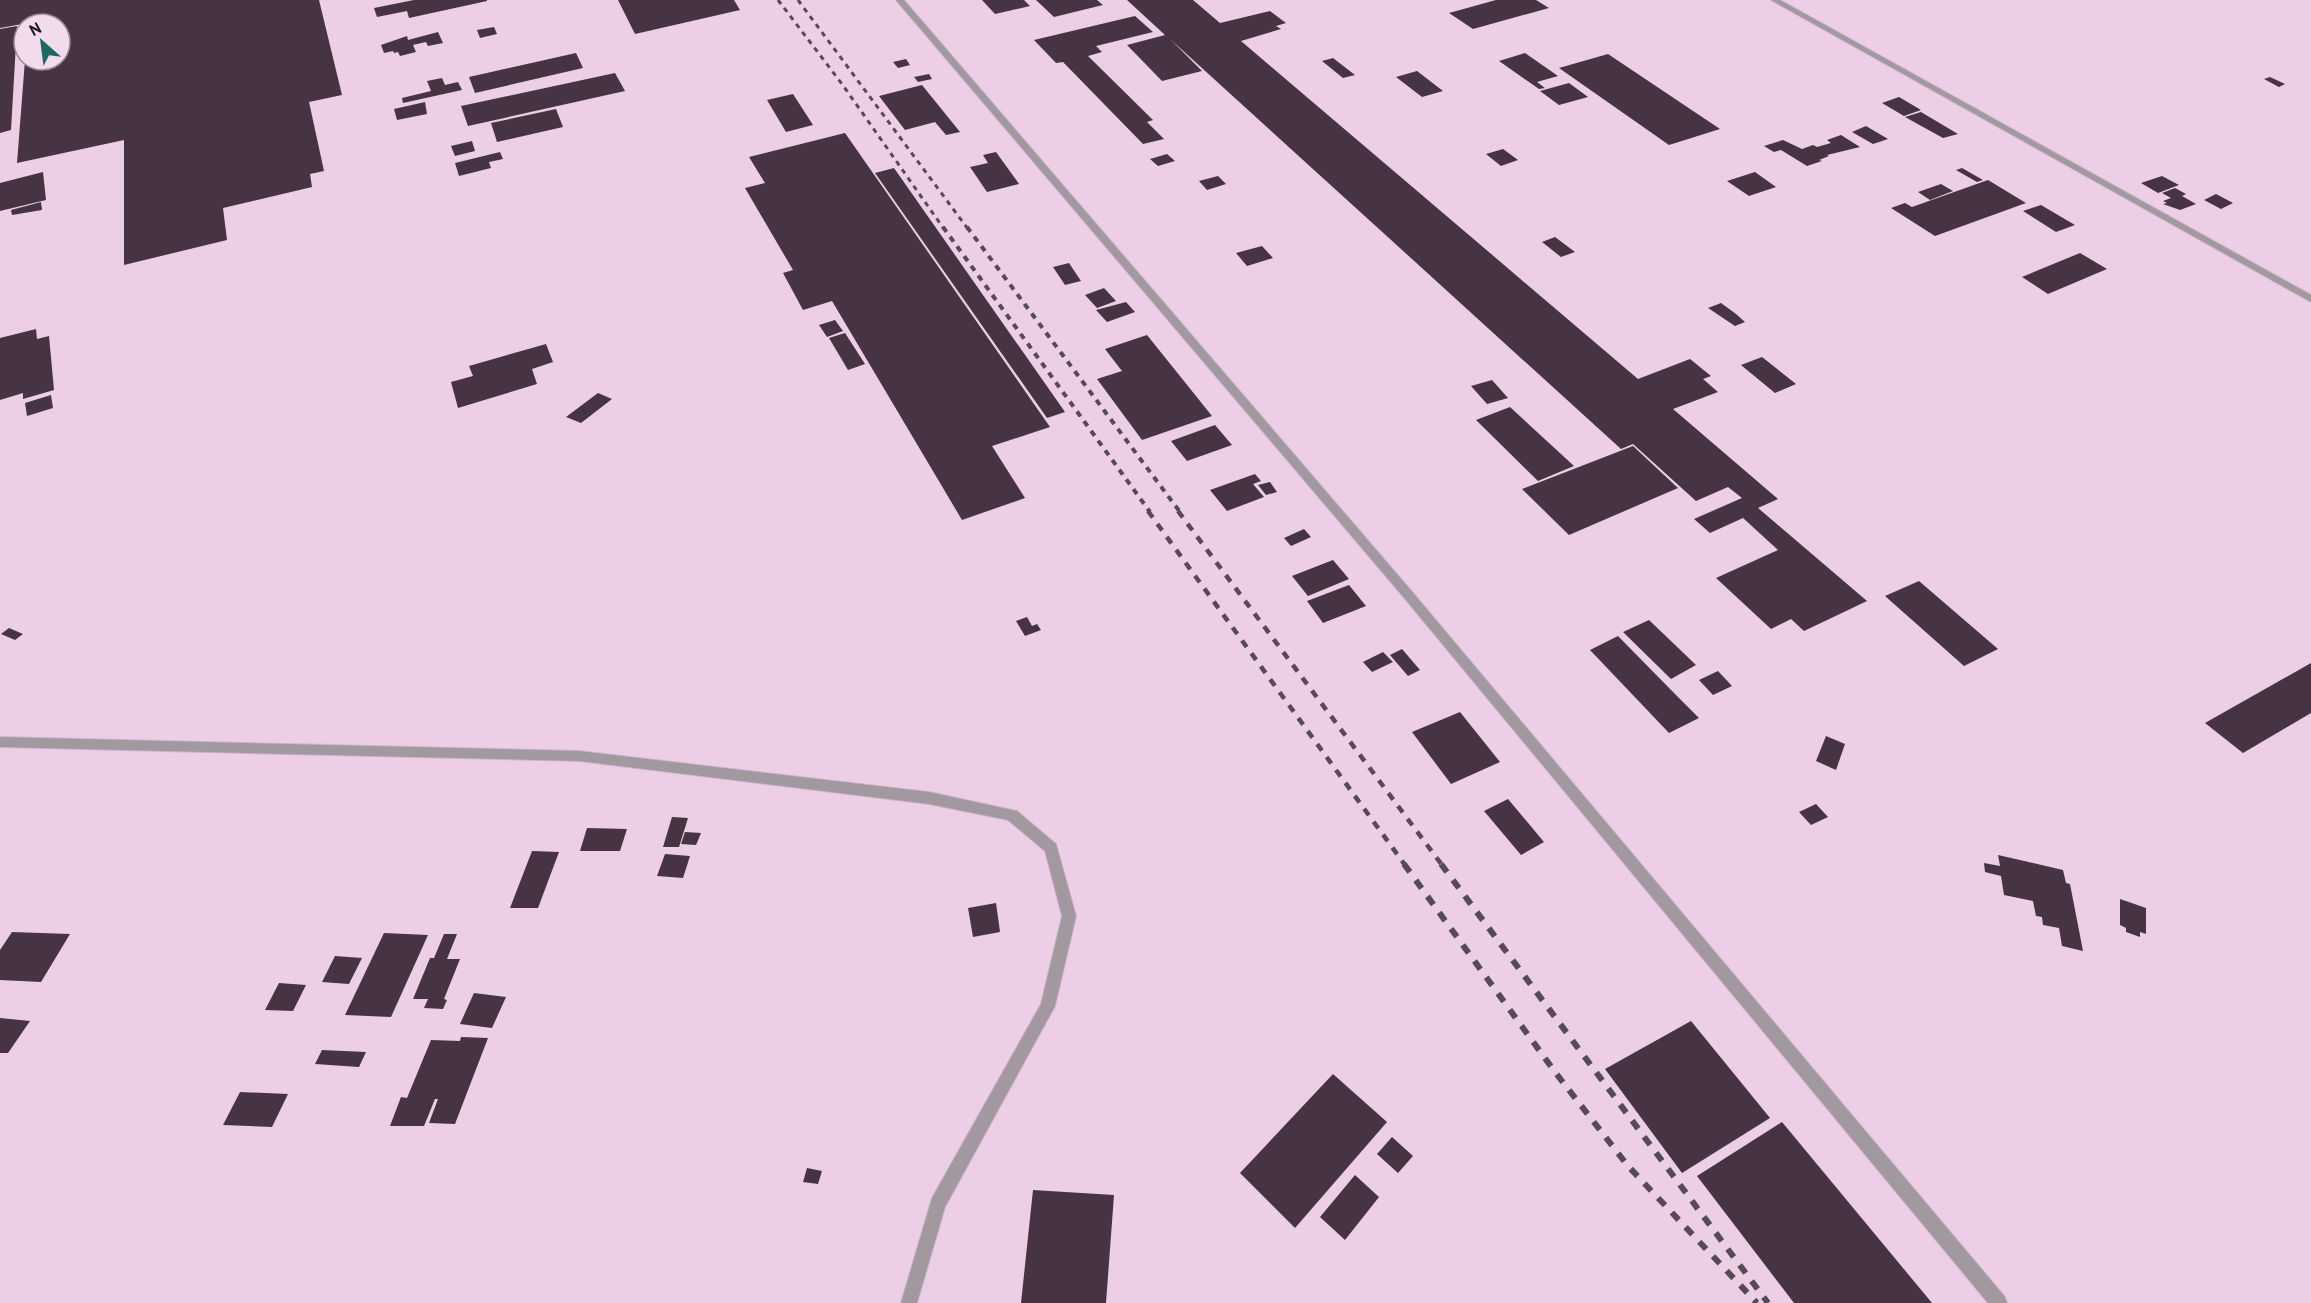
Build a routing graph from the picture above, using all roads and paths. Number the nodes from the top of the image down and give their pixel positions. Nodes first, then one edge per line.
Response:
1 (900, 0) edge
2 (1775, 0) edge
3 (2311, 299) edge
4 (0, 742) edge
5 (909, 1303) edge
6 (1999, 1303) edge

1 - 6 lane
2 - 3 lane
4 - 5 lane

